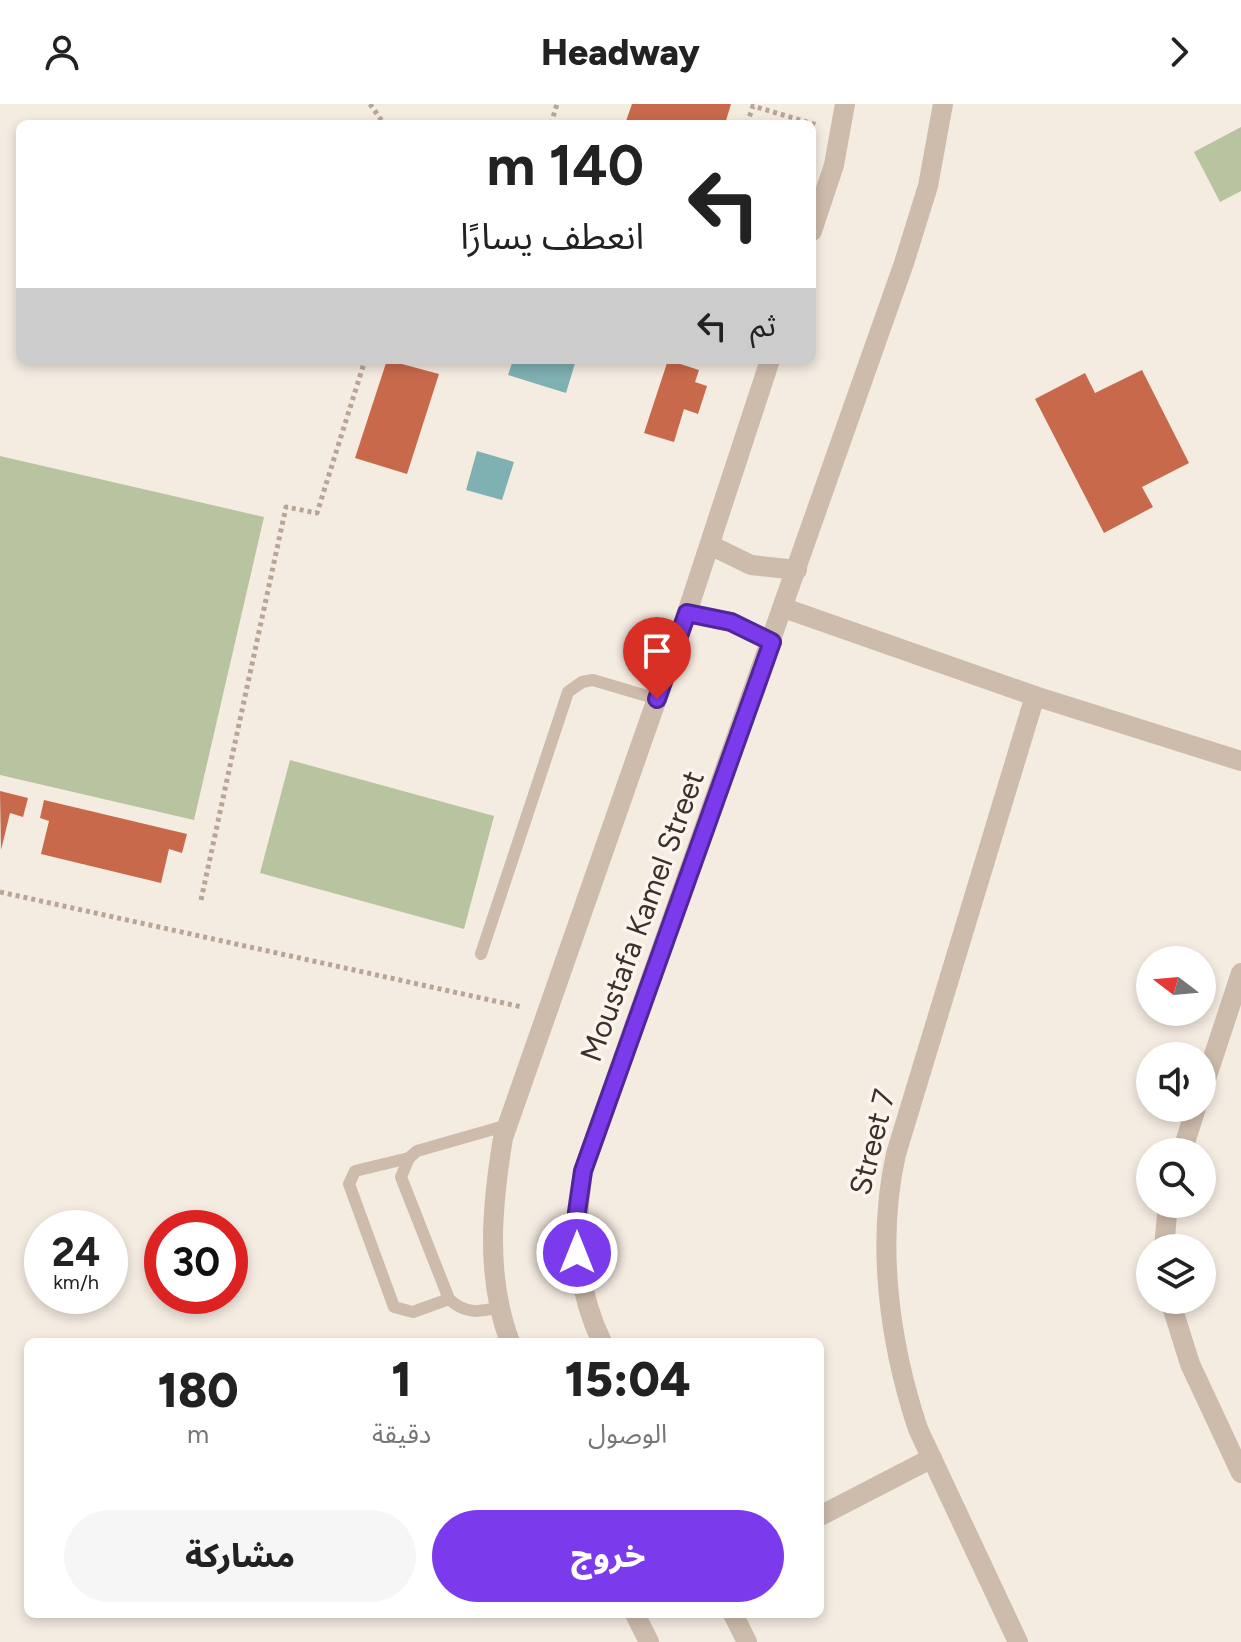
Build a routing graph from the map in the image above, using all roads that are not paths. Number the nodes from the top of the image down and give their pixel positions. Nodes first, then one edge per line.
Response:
1 (845, 104) edge
2 (943, 104) edge
3 (816, 217) edge
4 (769, 364) edge
5 (710, 545) junction
6 (797, 570) junction
7 (784, 608) junction
8 (687, 613) junction
9 (772, 642) junction
10 (1035, 696) junction
11 (657, 699) junction
12 (1241, 761) edge
13 (481, 954) dead end
14 (1241, 973) edge
15 (1216, 1049) edge
16 (508, 1125) junction
17 (409, 1158) junction
18 (449, 1299) junction
19 (501, 1307) junction
20 (1174, 1314) edge
21 (509, 1338) edge
22 (601, 1338) edge
23 (932, 1458) junction
24 (1241, 1471) edge
25 (824, 1514) edge
26 (637, 1618) edge
27 (735, 1618) edge
28 (649, 1642) edge
29 (747, 1642) edge
30 (1018, 1642) edge

1 - 3 street
2 - 6 street, Moustafa Kamel Street
4 - 5 street, Moustafa Kamel Street
5 - 6 street
5 - 8 street, Moustafa Kamel Street
6 - 7 street, Moustafa Kamel Street
7 - 9 street, Moustafa Kamel Street
7 - 10 street
8 - 9 street
8 - 11 street, Moustafa Kamel Street
9 - 22 street, Moustafa Kamel Street
10 - 12 street
10 - 23 street, Street 7
11 - 13 lane
11 - 16 street, Moustafa Kamel Street
14 - 15 street
16 - 17 lane
16 - 19 street, Moustafa Kamel Street
17 - 18 lane
17 - 18 lane
18 - 19 lane
19 - 21 street, Moustafa Kamel Street
20 - 24 street
23 - 25 street
23 - 30 street, Street 7
26 - 28 street
27 - 29 street

